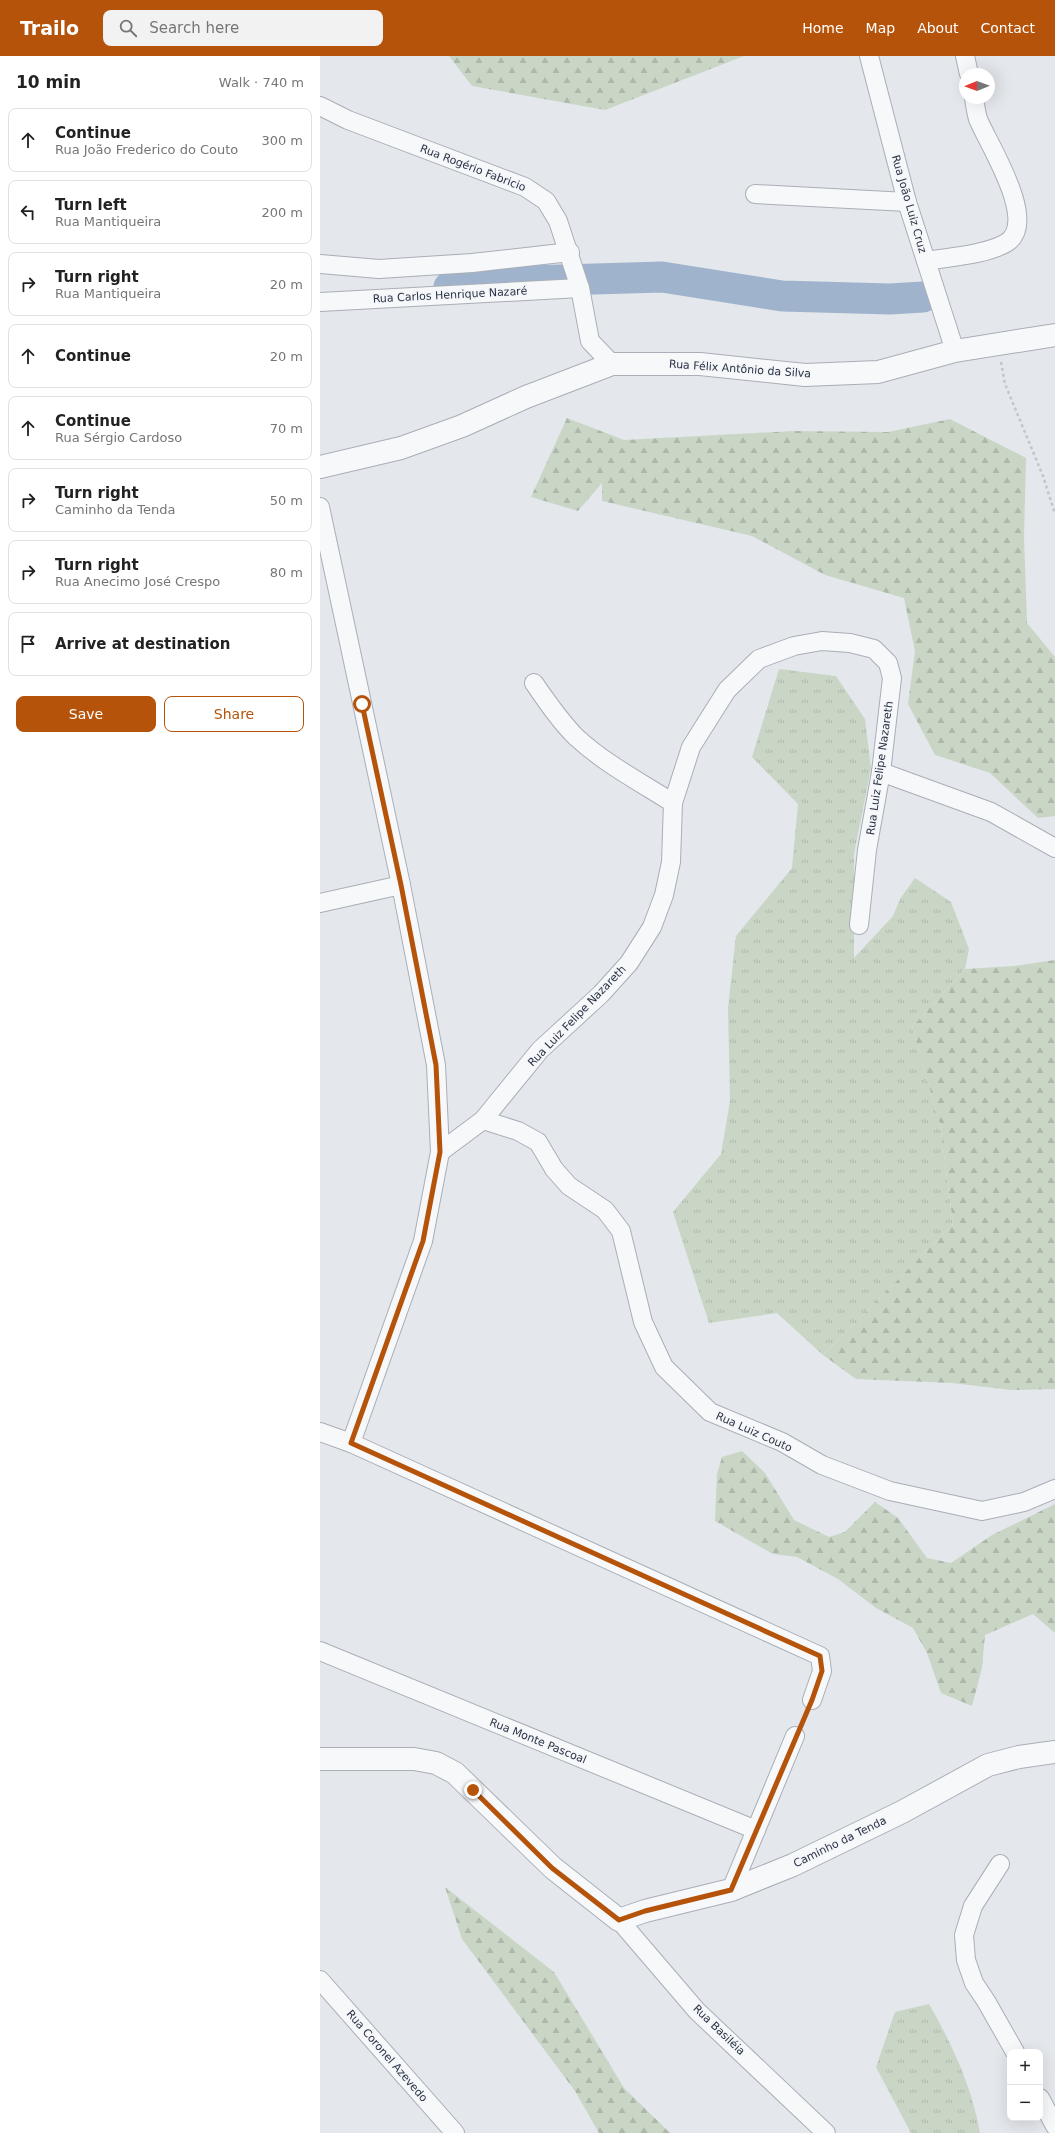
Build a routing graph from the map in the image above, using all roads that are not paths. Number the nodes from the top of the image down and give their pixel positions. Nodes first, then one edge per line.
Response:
1 (869, 56) edge
2 (965, 56) edge
3 (967, 68) edge
4 (975, 104) edge
5 (320, 106) edge
6 (755, 194) dead end
7 (907, 202) junction
8 (570, 252) junction
9 (926, 261) junction
10 (320, 264) edge
11 (580, 288) junction
12 (320, 302) edge
13 (1055, 335) edge
14 (955, 350) junction
15 (612, 364) junction
16 (320, 467) edge
17 (320, 507) edge
18 (534, 683) dead end
19 (881, 772) junction
20 (673, 803) junction
21 (1055, 848) edge
22 (401, 885) junction
23 (320, 903) edge
24 (859, 925) dead end
25 (483, 1120) junction
26 (440, 1152) junction
27 (320, 1432) edge
28 (351, 1443) junction
29 (1055, 1489) edge
30 (320, 1651) edge
31 (812, 1700) dead end
32 (796, 1736) dead end
33 (1055, 1752) edge
34 (320, 1759) edge
35 (756, 1830) junction
36 (1000, 1864) dead end
37 (731, 1890) junction
38 (619, 1920) junction
39 (320, 1980) edge
40 (1013, 2049) edge
41 (1043, 2104) edge
42 (1055, 2126) edge
43 (455, 2133) edge
44 (826, 2133) edge

1 - 7 street, Rua João Luiz Cruz
2 - 3 street
4 - 9 street
5 - 8 street, Rua Rogério Fabricio
6 - 7 street
7 - 9 street, Rua João Luiz Cruz
8 - 10 street
8 - 11 street, Rua Rogério Fabricio
9 - 14 street, Rua João Luiz Cruz
11 - 12 street, Rua Carlos Henrique Nazaré
11 - 15 street, Rua Rogério Fabricio
13 - 14 street, Rua Félix Antônio da Silva
14 - 15 street, Rua Félix Antônio da Silva
15 - 16 street, Rua Félix Antônio da Silva
17 - 22 street
18 - 20 street
19 - 20 street, Rua Luiz Felipe Nazareth
19 - 21 street
19 - 24 street, Rua Luiz Felipe Nazareth
20 - 25 street, Rua Luiz Felipe Nazareth
22 - 23 street
22 - 26 street
25 - 26 street, Rua Luiz Felipe Nazareth
25 - 29 street, Rua Luiz Couto
26 - 28 street
27 - 28 street
28 - 31 street
30 - 35 street, Rua Monte Pascoal
32 - 35 street
33 - 37 street, Caminho da Tenda
34 - 38 street
35 - 37 street
36 - 40 street
37 - 38 street, Caminho da Tenda
38 - 44 street, Rua Basiléia
39 - 43 street, Rua Coronel Azevedo
41 - 42 street

